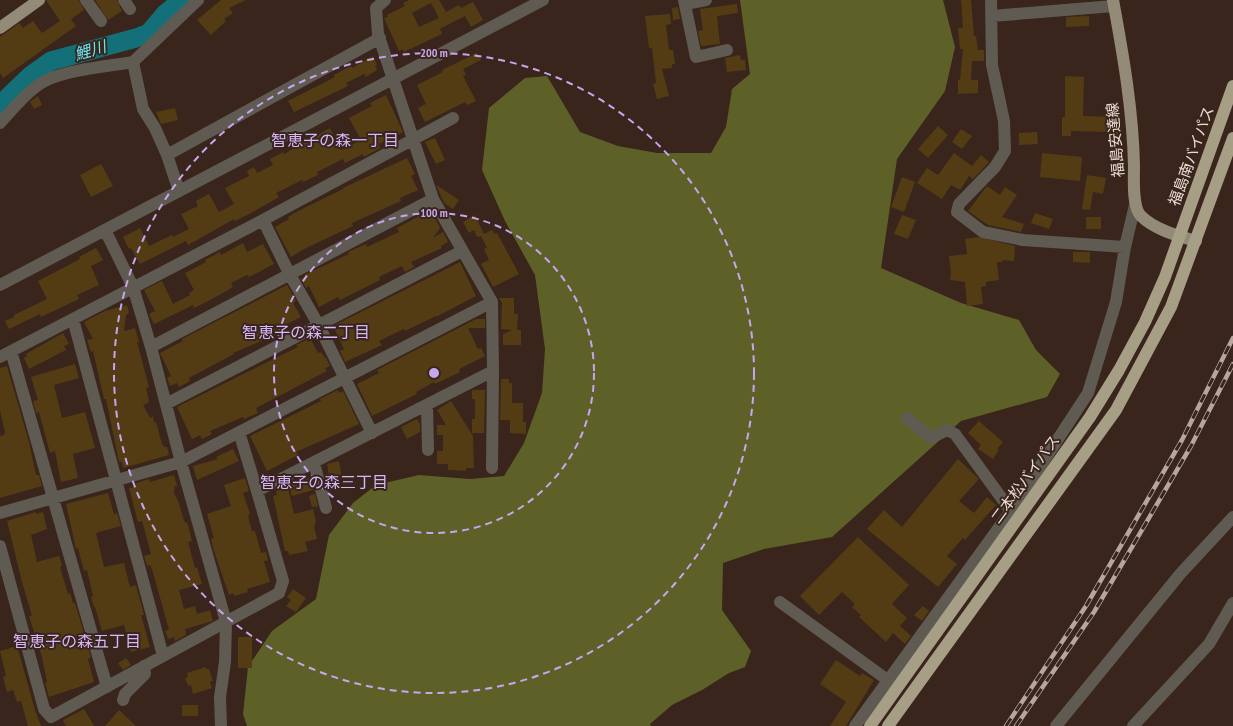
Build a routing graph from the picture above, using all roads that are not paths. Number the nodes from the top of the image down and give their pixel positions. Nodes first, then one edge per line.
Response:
1 (86, 0) edge
2 (197, 0) edge
3 (385, 0) edge
4 (543, 0) edge
5 (706, 0) edge
6 (991, 0) edge
7 (32, 2) edge
8 (685, 2) edge
9 (1114, 3) edge
10 (992, 16) junction
11 (101, 21) dead end
12 (0, 28) edge
13 (380, 38) junction
14 (727, 50) dead end
15 (134, 62) junction
16 (393, 80) junction
17 (1233, 86) edge
18 (453, 118) dead end
19 (0, 123) edge
20 (413, 138) junction
21 (1233, 138) edge
22 (167, 155) junction
23 (179, 191) junction
24 (433, 199) junction
25 (1135, 206) junction
26 (263, 220) junction
27 (105, 230) junction
28 (1180, 236) junction
29 (1196, 241) junction
30 (1125, 247) junction
31 (462, 251) junction
32 (290, 273) junction
33 (0, 285) edge
34 (133, 287) junction
35 (492, 302) junction
36 (73, 319) junction
37 (318, 324) junction
38 (151, 347) junction
39 (11, 351) junction
40 (0, 357) edge
41 (493, 371) junction
42 (344, 378) junction
43 (166, 404) junction
44 (428, 405) junction
45 (907, 418) dead end
46 (239, 432) junction
47 (372, 433) junction
48 (428, 450) dead end
49 (181, 462) junction
50 (314, 463) junction
51 (492, 468) dead end
52 (116, 481) junction
53 (257, 492) junction
54 (53, 498) junction
55 (326, 508) dead end
56 (1011, 511) junction
57 (0, 513) edge
58 (1233, 517) edge
59 (0, 546) edge
60 (780, 602) dead end
61 (1233, 603) edge
62 (226, 622) junction
63 (163, 656) junction
64 (144, 666) junction
65 (889, 681) junction
66 (107, 687) junction
67 (124, 700) dead end
68 (221, 726) edge
69 (855, 726) edge
70 (870, 726) edge
71 (888, 726) edge
72 (1056, 726) edge
73 (1133, 726) edge

1 - 11 street
2 - 15 street
3 - 13 street
4 - 16 street
5 - 8 street
6 - 10 street
7 - 12 main road
8 - 14 street
9 - 10 street
9 - 25 main road, 福島安達線
10 - 30 street
13 - 16 street
13 - 22 street
15 - 19 street
15 - 22 street
16 - 20 street
16 - 23 street
17 - 28 highway, 福島南バイパス
18 - 20 street
20 - 24 street
20 - 26 street
21 - 29 highway
22 - 23 street
23 - 27 street
24 - 31 street
24 - 32 street
25 - 28 main road
25 - 30 street
26 - 32 street
26 - 34 street
27 - 33 street
27 - 34 street
28 - 29 main road
28 - 70 highway, 二本松バイパス
29 - 71 highway
30 - 56 street
31 - 35 street
31 - 37 street
32 - 37 street
32 - 38 street
34 - 36 street
34 - 38 street
35 - 41 street
35 - 42 street
36 - 39 street
36 - 52 street
37 - 42 street
37 - 43 street
38 - 43 street
39 - 40 street
39 - 54 street
41 - 44 street
41 - 51 street
42 - 46 street
42 - 47 street
43 - 49 street
44 - 47 street
44 - 48 street
45 - 56 street
46 - 49 street
46 - 53 street
47 - 50 street
49 - 52 street
49 - 62 street
50 - 53 street
50 - 55 street
52 - 54 street
52 - 63 street
53 - 62 street
54 - 57 street
54 - 66 street
56 - 65 street
58 - 72 street
59 - 66 street
60 - 65 street
61 - 73 street
62 - 63 street
62 - 68 street
63 - 64 street
64 - 66 street
64 - 67 street
65 - 69 street

